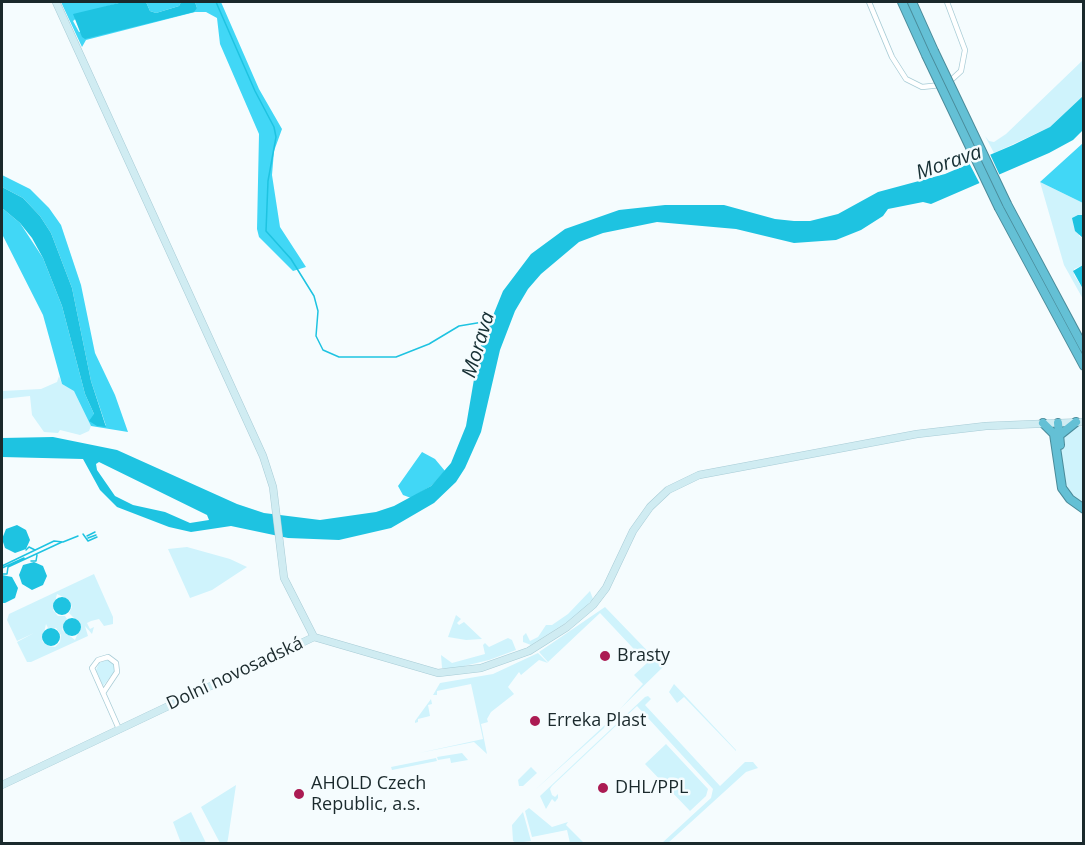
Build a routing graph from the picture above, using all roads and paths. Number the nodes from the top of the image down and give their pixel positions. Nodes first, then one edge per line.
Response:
1 (56, 2) edge
2 (869, 2) edge
3 (902, 2) edge
4 (912, 2) edge
5 (947, 2) edge
6 (930, 53) junction
7 (1003, 206) junction
8 (1083, 348) edge
9 (1083, 366) edge
10 (1080, 422) edge
11 (1043, 423) junction
12 (1058, 423) junction
13 (1058, 436) junction
14 (1083, 507) edge
15 (314, 637) junction
16 (103, 693) junction
17 (119, 729) junction
18 (2, 785) edge

1 - 15 main road
2 - 5 street
3 - 6 highway
4 - 6 highway
6 - 7 highway, bridge
7 - 8 highway
7 - 9 highway
10 - 12 main road, Dolní novosadská
10 - 13 highway
11 - 12 main road, Dolní novosadská
11 - 13 highway
11 - 15 main road, Dolní novosadská
12 - 13 highway
13 - 14 highway
15 - 17 main road, Dolní novosadská
16 - 16 street
16 - 17 street
17 - 18 main road, Dolní novosadská

